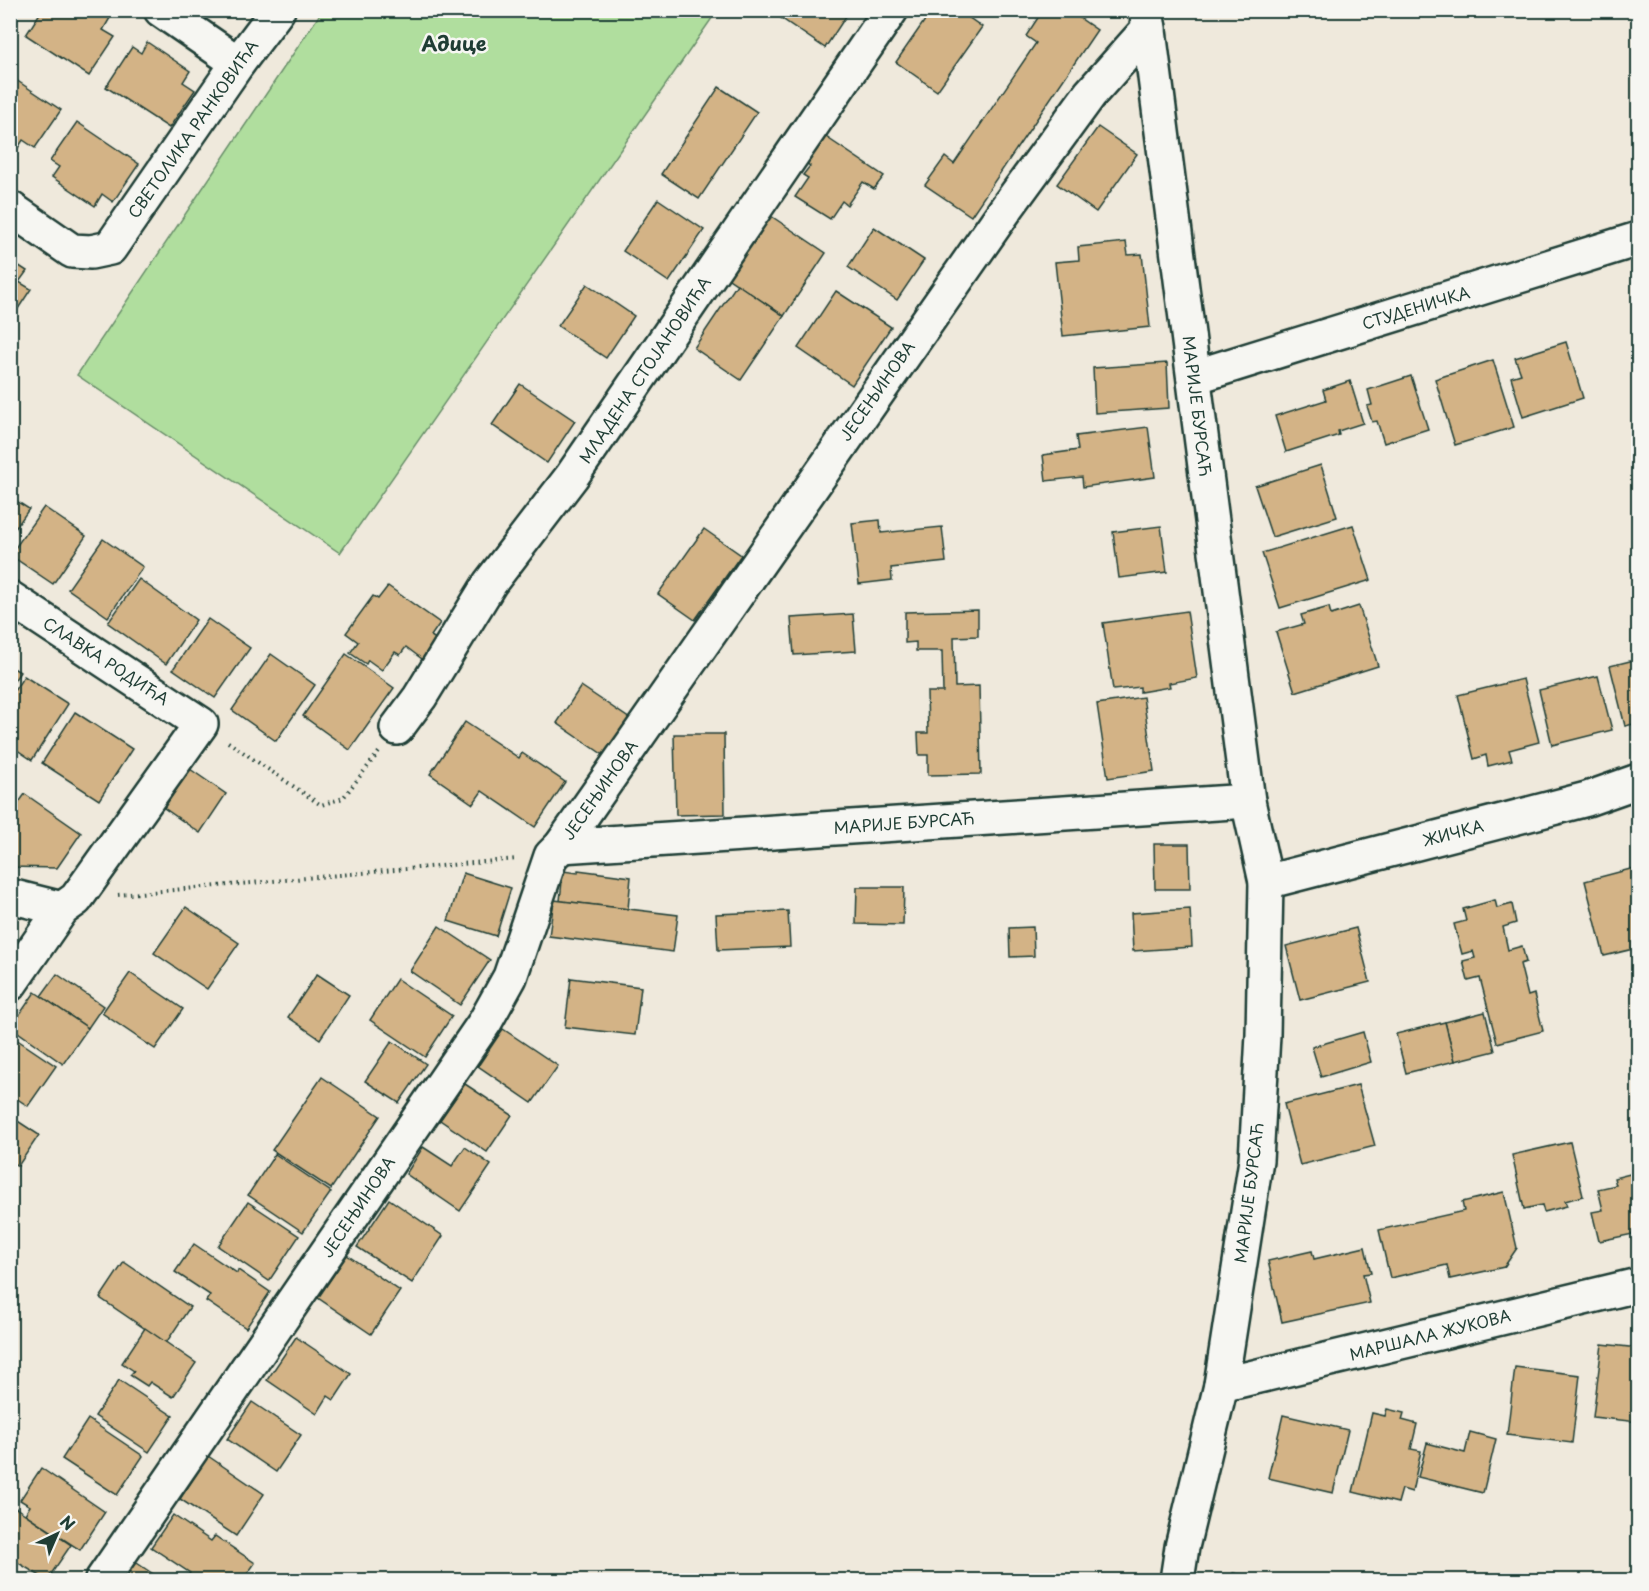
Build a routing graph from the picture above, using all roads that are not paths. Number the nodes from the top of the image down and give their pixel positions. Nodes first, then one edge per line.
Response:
1 (161, 10) edge
2 (278, 10) edge
3 (891, 10) edge
4 (1147, 19) edge
5 (238, 63) junction
6 (10, 208) edge
7 (1638, 239) edge
8 (1194, 377) junction
9 (10, 598) edge
10 (397, 728) road end
11 (1638, 781) edge
12 (1248, 801) junction
13 (556, 851) junction
14 (1266, 882) junction
15 (10, 896) edge
16 (69, 904) junction
17 (10, 984) edge
18 (1638, 1285) edge
19 (1221, 1385) junction
20 (102, 1581) edge
21 (1177, 1581) edge

1 - 5 street
2 - 5 street, СВЕТОЛИКА РАНКОВИЋА
3 - 10 street, МЛАДЕНА СТОЈАНОВИЋА
4 - 8 street, МАРИЈЕ БУРСАЋ
4 - 13 street, ЈЕСЕЊИНОВА
5 - 6 street, СВЕТОЛИКА РАНКОВИЋА
7 - 8 street, СТУДЕНИЧКА
8 - 12 street, МАРИЈЕ БУРСАЋ
9 - 16 street, СЛАВКА РОДИЋА
11 - 14 street, ЖИЧКА
12 - 13 street, МАРИЈЕ БУРСАЋ
12 - 14 street, МАРИЈЕ БУРСАЋ
13 - 20 street, ЈЕСЕЊИНОВА
14 - 19 street, МАРИЈЕ БУРСАЋ
15 - 16 street
16 - 17 street
18 - 19 street, МАРШАЛА ЖУКОВА
19 - 21 street, МАРИЈЕ БУРСАЋ

